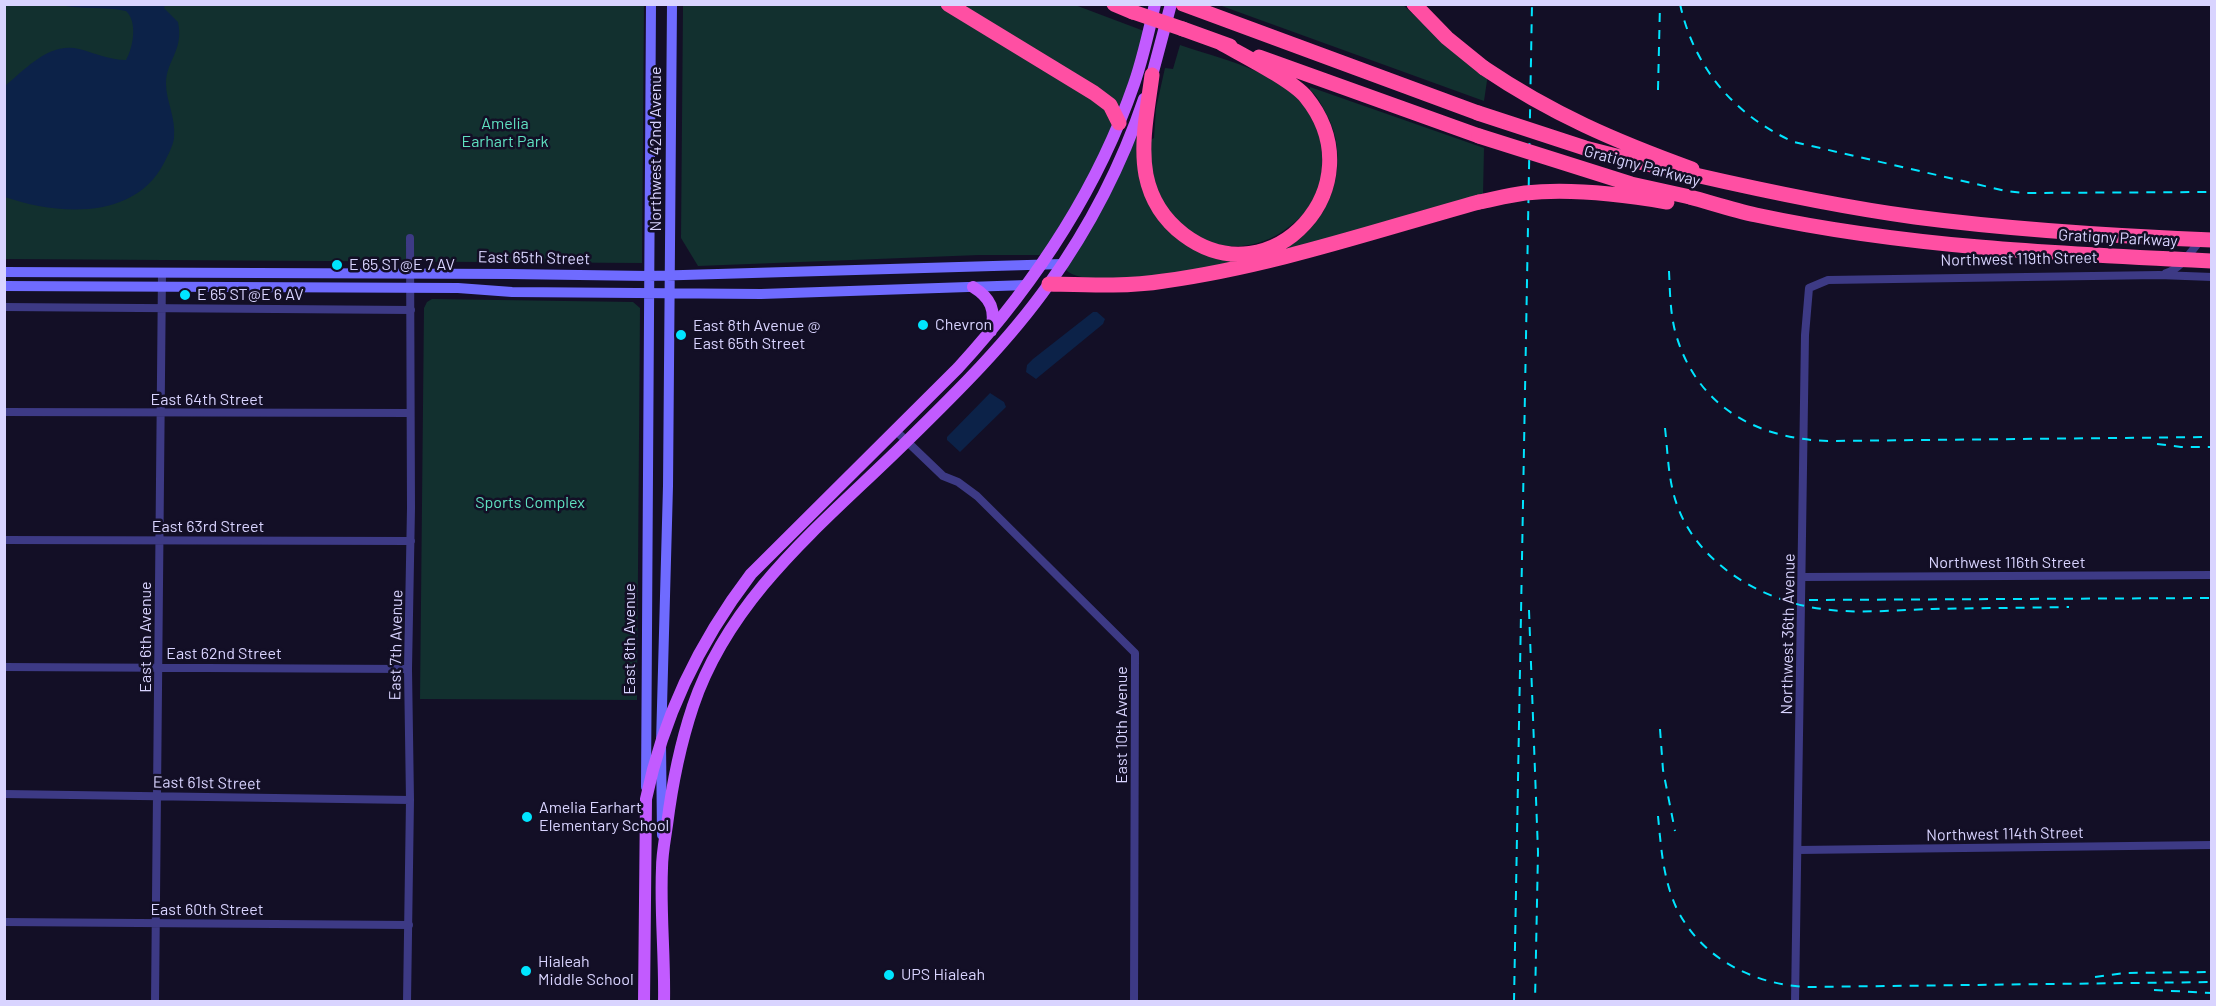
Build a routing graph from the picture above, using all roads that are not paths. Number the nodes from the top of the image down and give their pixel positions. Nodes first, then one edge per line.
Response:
1 (651, 4) edge
2 (672, 4) edge
3 (948, 4) edge
4 (1114, 4) edge
5 (1155, 4) edge
6 (1171, 4) edge
7 (1414, 4) edge
8 (1185, 6) edge
9 (1221, 43) junction
10 (1152, 75) junction
11 (1119, 123) junction
12 (1691, 171) junction
13 (1690, 201) junction
14 (410, 238) dead end
15 (2206, 240) edge
16 (2185, 259) junction
17 (2211, 261) edge
18 (1043, 264) junction
19 (1062, 264) junction
20 (4, 272) edge
21 (162, 272) junction
22 (411, 273) junction
23 (2159, 275) junction
24 (649, 276) junction
25 (670, 276) junction
26 (2211, 277) edge
27 (1828, 280) joint
28 (1049, 284) junction
29 (1027, 285) junction
30 (4, 286) edge
31 (162, 287) junction
32 (973, 287) junction
33 (411, 288) junction
34 (649, 293) junction
35 (669, 294) junction
36 (4, 307) edge
37 (162, 308) junction
38 (411, 310) junction
39 (991, 333) junction
40 (4, 412) edge
41 (161, 413) junction
42 (410, 413) junction
43 (895, 430) junction
44 (906, 442) junction
45 (648, 486) junction
46 (668, 486) junction
47 (4, 540) edge
48 (160, 541) junction
49 (411, 541) junction
50 (2211, 575) edge
51 (1803, 577) junction
52 (4, 667) edge
53 (159, 667) junction
54 (408, 669) junction
55 (661, 743) junction
56 (4, 794) edge
57 (158, 795) junction
58 (646, 799) junction
59 (410, 800) junction
60 (2211, 845) edge
61 (1798, 850) junction
62 (662, 866) junction
63 (4, 922) edge
64 (645, 922) junction
65 (156, 923) junction
66 (663, 923) junction
67 (409, 925) junction
68 (155, 1002) edge
69 (407, 1002) edge
70 (644, 1002) edge
71 (664, 1002) edge
72 (1134, 1002) edge
73 (1795, 1002) edge

1 - 24 main road, Northwest 42nd Avenue
2 - 25 main road, Northwest 42nd Avenue
3 - 11 highway
4 - 9 highway, Gratigny Parkway, bridge
5 - 11 main road
6 - 10 main road
7 - 12 highway, bridge
8 - 12 highway, Gratigny Parkway, bridge
9 - 10 highway
9 - 13 highway, Gratigny Parkway, bridge
10 - 19 main road
11 - 18 main road
12 - 15 highway, Gratigny Parkway
13 - 16 highway, Gratigny Parkway
13 - 28 highway, bridge
14 - 22 street, East 7th Avenue
15 - 16 street
16 - 17 highway
16 - 23 street
18 - 19 main road, East 65th Street
18 - 25 main road, East 65th Street
18 - 29 main road
19 - 28 main road
20 - 21 main road, East 65th Street
21 - 22 main road, East 65th Street
21 - 31 street, East 6th Avenue
22 - 24 main road, East 65th Street
22 - 33 street, East 7th Avenue
23 - 26 street, Northwest 119th Street
23 - 27 street, Northwest 119th Street
24 - 25 main road, East 65th Street
24 - 34 main road, East 8th Avenue
25 - 35 main road, Northwest 42nd Avenue
27 - 51 street, Northwest 36th Avenue
28 - 29 main road, East 65th Street
28 - 44 main road
29 - 32 main road, East 65th Street
29 - 39 main road
30 - 31 main road, East 65th Street
31 - 33 main road, East 65th Street
31 - 37 street, East 6th Avenue
32 - 35 main road, East 65th Street
32 - 39 main road
33 - 34 main road, East 65th Street
33 - 38 street, East 7th Avenue
34 - 35 main road, East 65th Street
34 - 45 main road, East 8th Avenue
35 - 46 main road, East 8th Avenue
36 - 37 street
37 - 38 street
37 - 41 street, East 6th Avenue
38 - 42 street, East 7th Avenue
39 - 43 main road
40 - 41 street, East 64th Street
41 - 42 street, East 64th Street
41 - 48 street, East 6th Avenue
42 - 49 street, East 7th Avenue
43 - 44 street, East 10th Avenue
43 - 55 main road
44 - 62 main road
44 - 72 street, East 10th Avenue
45 - 46 main road
45 - 58 main road, East 8th Avenue
46 - 55 main road, East 8th Avenue
47 - 48 street, East 63rd Street
48 - 49 street, East 63rd Street
48 - 53 street, East 6th Avenue
49 - 54 street, East 7th Avenue
50 - 51 street, Northwest 116th Street
51 - 61 street, Northwest 36th Avenue
52 - 53 street, East 62nd Street
53 - 54 street, East 62nd Street
53 - 57 street, East 6th Avenue
54 - 59 street, East 7th Avenue
55 - 58 main road
55 - 62 main road, East 8th Avenue
56 - 57 street, East 61st Street
57 - 59 street, East 61st Street
57 - 65 street, East 6th Avenue
58 - 64 main road, East 8th Avenue
59 - 67 street, East 7th Avenue
60 - 61 street, Northwest 114th Street
61 - 73 street, Northwest 36th Avenue
62 - 66 main road, East 8th Avenue
63 - 65 street, East 60th Street
64 - 66 main road
64 - 70 main road, East 8th Avenue
65 - 67 street, East 60th Street
65 - 68 street, East 6th Avenue
66 - 71 main road, East 8th Avenue
67 - 69 street, East 7th Avenue

